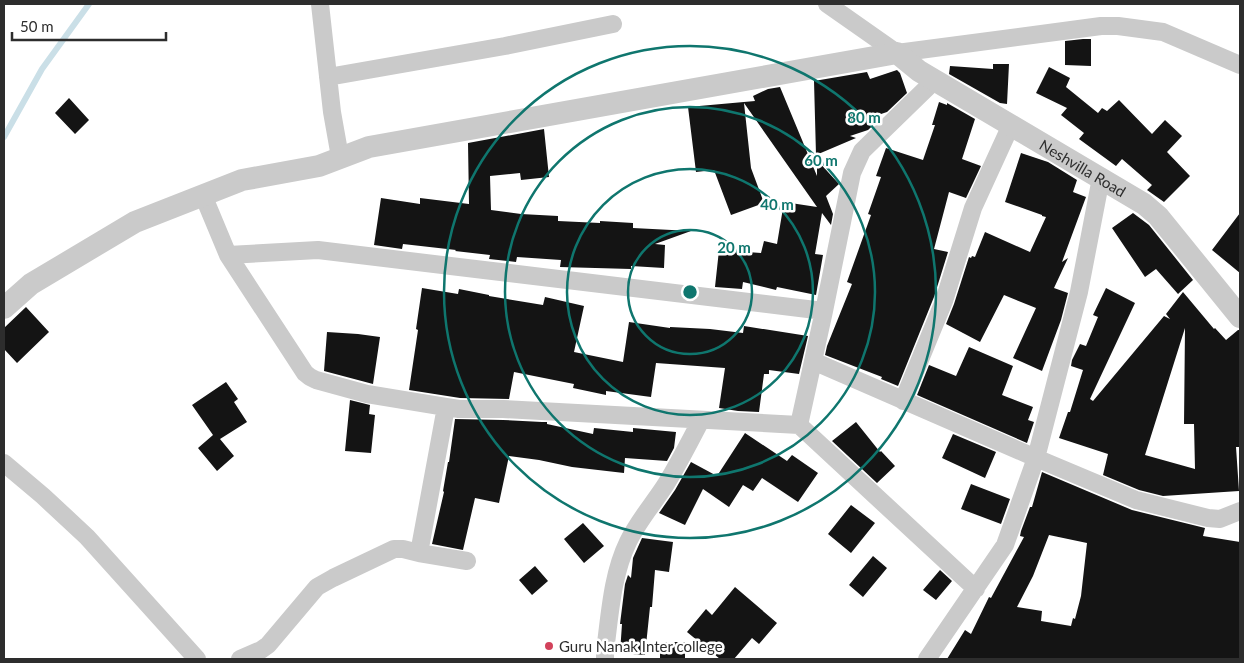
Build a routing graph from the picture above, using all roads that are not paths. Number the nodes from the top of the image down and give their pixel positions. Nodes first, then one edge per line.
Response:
1 (320, 4) edge
2 (826, 4) edge
3 (614, 24) dead end
4 (897, 53) junction
5 (1240, 64) edge
6 (328, 77) junction
7 (935, 80) junction
8 (1011, 125) junction
9 (340, 157) junction
10 (1101, 178) junction
11 (203, 195) junction
12 (228, 255) junction
13 (4, 308) edge
14 (824, 311) junction
15 (1240, 316) edge
16 (813, 361) junction
17 (903, 400) junction
18 (446, 407) junction
19 (701, 420) junction
20 (799, 425) junction
21 (1036, 458) junction
22 (4, 463) edge
23 (1240, 511) edge
24 (419, 553) junction
25 (467, 561) dead end
26 (976, 589) junction
27 (197, 659) edge
28 (240, 659) edge
29 (605, 659) edge
30 (927, 659) edge

1 - 6 street
2 - 4 street
3 - 6 street
4 - 5 street
4 - 7 street, Neshvilla Road
4 - 9 street
6 - 9 street
7 - 8 street, Neshvilla Road
7 - 14 street
8 - 10 street, Neshvilla Road
8 - 17 street
9 - 11 street
10 - 15 street, Neshvilla Road
10 - 21 street
11 - 12 street
11 - 13 street
12 - 14 street
12 - 18 street
14 - 16 street
16 - 17 street
16 - 20 street
17 - 21 street
18 - 19 street
18 - 24 street
19 - 20 street
19 - 29 street
20 - 26 street
21 - 23 street
21 - 26 street
22 - 27 street
24 - 25 street
24 - 28 street
26 - 30 street

